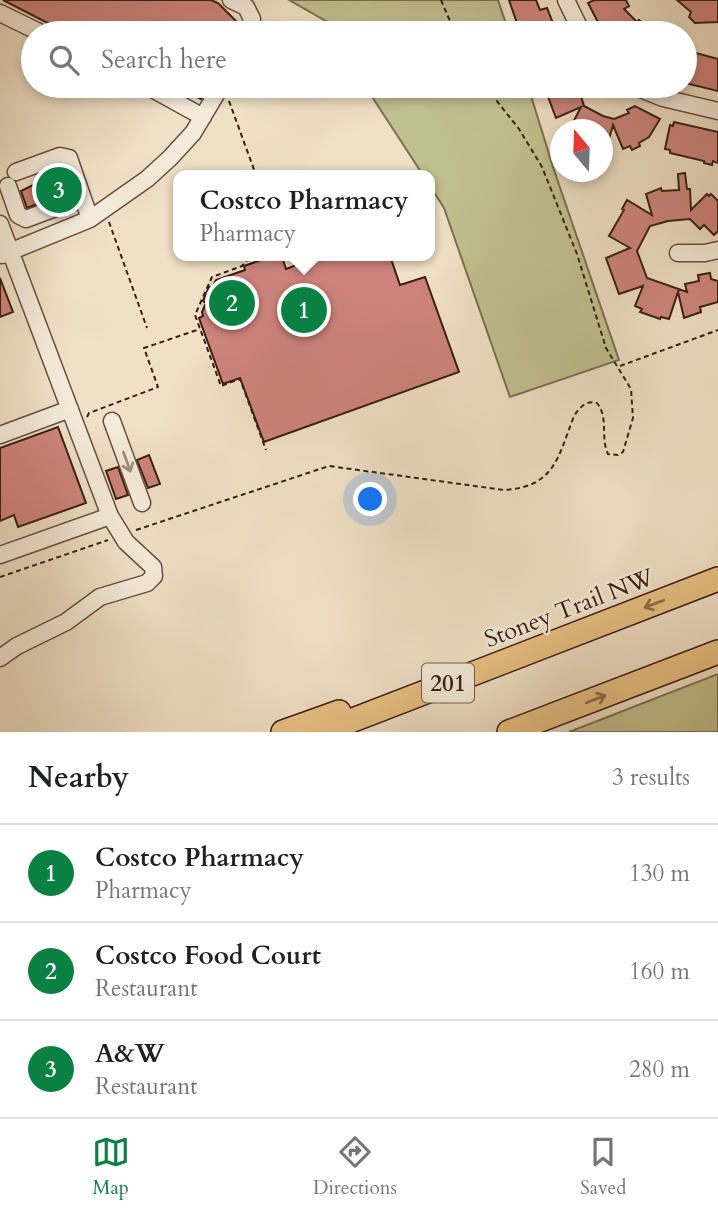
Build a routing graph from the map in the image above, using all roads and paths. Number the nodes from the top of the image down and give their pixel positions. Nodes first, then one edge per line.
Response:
1 (231, 0) edge
2 (441, 0) edge
3 (566, 0) edge
4 (0, 13) edge
5 (251, 21) edge
6 (450, 21) edge
7 (576, 21) edge
8 (21, 23) edge
9 (169, 98) edge
10 (214, 98) edge
11 (494, 98) edge
12 (663, 98) edge
13 (230, 102) dead end
14 (718, 111) edge
15 (203, 117) junction
16 (254, 170) edge
17 (82, 198) junction
18 (98, 217) junction
19 (0, 225) edge
20 (718, 250) edge
21 (678, 253) dead end
22 (5, 254) edge
23 (246, 261) edge
24 (147, 328) dead end
25 (200, 329) junction
26 (718, 330) edge
27 (619, 367) junction
28 (158, 387) dead end
29 (70, 409) junction
30 (113, 421) dead end
31 (0, 435) edge
32 (266, 450) dead end
33 (142, 503) dead end
34 (110, 516) junction
35 (122, 535) junction
36 (0, 555) edge
37 (0, 578) edge
38 (718, 579) edge
39 (574, 634) junction
40 (718, 652) edge
41 (0, 658) edge
42 (283, 732) edge
43 (322, 732) edge
44 (509, 732) edge

1 - 5 street
2 - 6 path
3 - 7 street
4 - 8 street
9 - 15 street
10 - 15 street
11 - 27 path
12 - 14 street
13 - 16 path
15 - 18 street
17 - 17 street
17 - 18 street
18 - 22 street
18 - 24 path
19 - 22 street
20 - 21 street
22 - 29 street
23 - 25 path
25 - 28 path
25 - 32 path
26 - 27 path
27 - 35 path
29 - 31 street
29 - 34 street
30 -> 33 street
34 - 35 street
34 - 36 street
35 - 37 path
35 - 41 street
38 -> 39 highway, Stoney Trail NW / 201
39 - 42 highway
39 - 43 highway, Stoney Trail NW / 201
44 -> 40 highway

